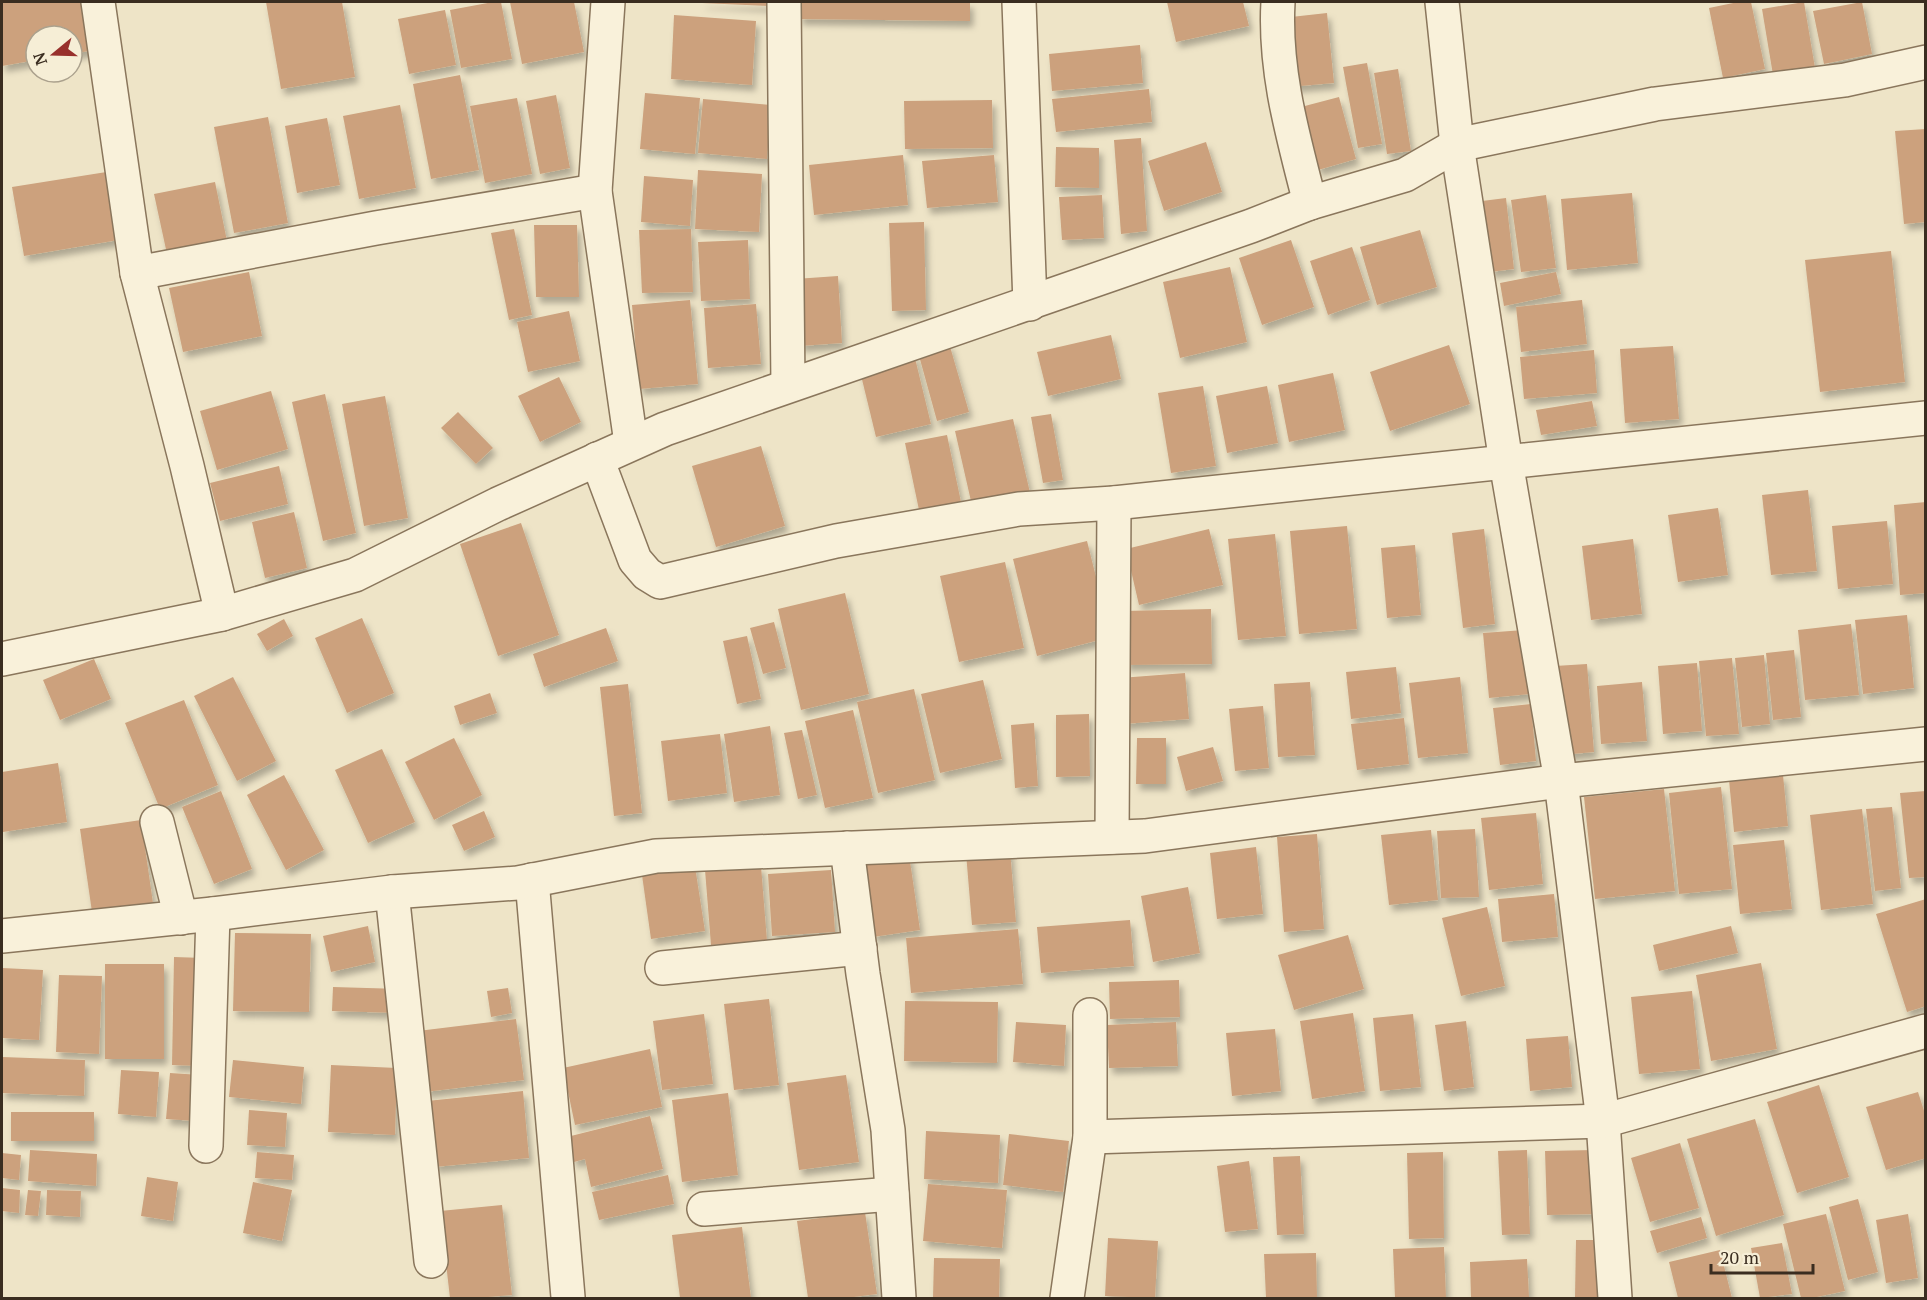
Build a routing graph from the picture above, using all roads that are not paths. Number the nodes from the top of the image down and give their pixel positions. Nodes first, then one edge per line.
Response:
1 (98, 2) edge
2 (608, 2) edge
3 (784, 2) edge
4 (1019, 2) edge
5 (1278, 2) edge
6 (1442, 2) edge
7 (1926, 62) edge
8 (1457, 145) junction
9 (595, 191) junction
10 (1310, 203) junction
11 (137, 273) junction
12 (1029, 304) junction
13 (788, 385) junction
14 (1926, 418) edge
15 (631, 443) junction
16 (597, 459) junction
17 (1506, 462) junction
18 (1114, 503) junction
19 (222, 614) junction
20 (2, 659) edge
21 (1926, 744) edge
22 (1561, 781) junction
23 (157, 822) dead end
24 (1112, 837) junction
25 (848, 849) junction
26 (532, 880) junction
27 (392, 892) junction
28 (213, 914) junction
29 (181, 918) junction
30 (2, 936) edge
31 (860, 948) junction
32 (662, 968) dead end
33 (1090, 1016) dead end
34 (1926, 1031) edge
35 (1603, 1121) junction
36 (1090, 1137) junction
37 (206, 1146) dead end
38 (892, 1194) junction
39 (704, 1209) dead end
40 (431, 1262) dead end
41 (568, 1298) edge
42 (899, 1299) edge
43 (1067, 1299) edge
44 (1615, 1299) edge

1 - 11 street
2 - 9 street
3 - 13 street
4 - 12 street
5 - 10 street
6 - 8 street
7 - 8 street
8 - 10 street
8 - 17 street
9 - 11 street
9 - 15 street
10 - 12 street
11 - 19 street
12 - 13 street
13 - 15 street
14 - 17 street
15 - 16 street
16 - 18 street
16 - 19 street
17 - 18 street
17 - 22 street
18 - 24 street
19 - 20 street
21 - 22 street
22 - 24 street
22 - 35 street
23 - 29 street
24 - 25 street
25 - 26 street
25 - 31 street
26 - 27 street
26 - 41 street
27 - 28 street
27 - 40 street
28 - 29 street
28 - 37 street
29 - 30 street
31 - 32 street
31 - 38 street
33 - 36 street
34 - 35 street
35 - 36 street
35 - 44 street
36 - 43 street
38 - 39 street
38 - 42 street

